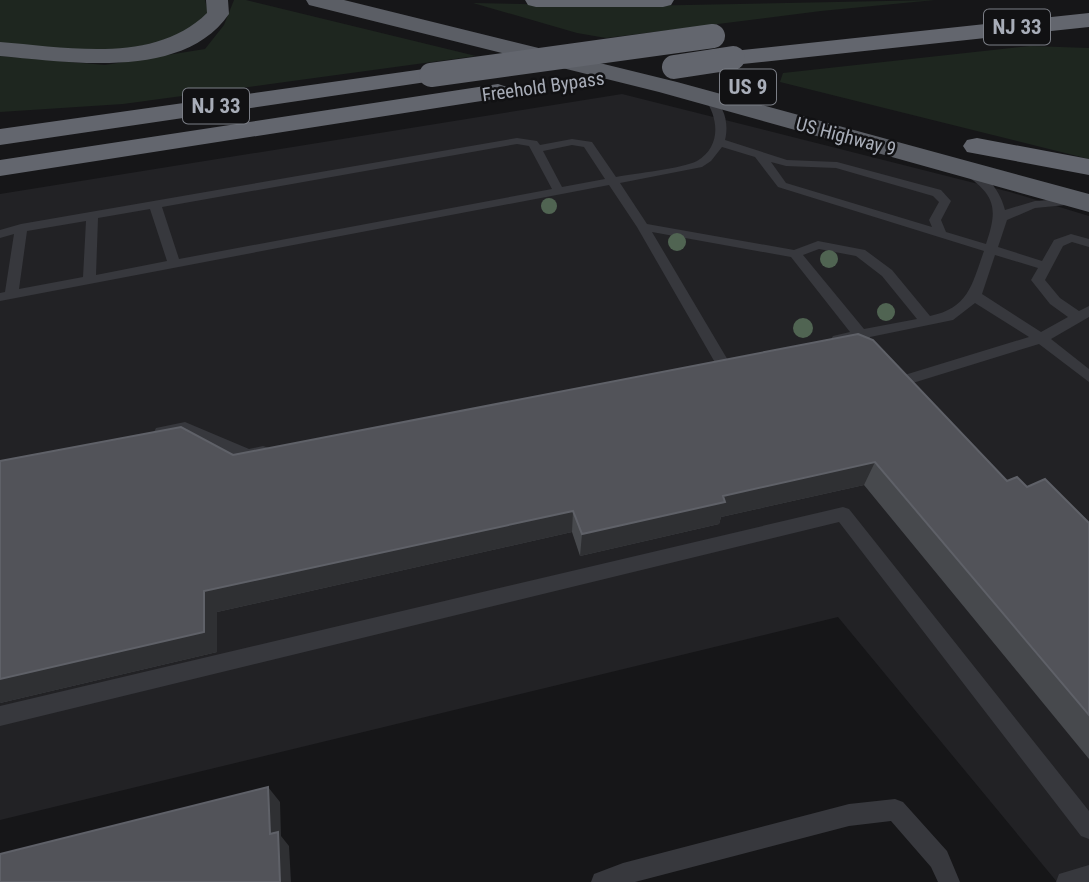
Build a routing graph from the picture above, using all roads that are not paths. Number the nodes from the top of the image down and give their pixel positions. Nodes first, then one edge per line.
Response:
1 (217, 0) edge
2 (317, 0) edge
3 (398, 0) edge
4 (536, 0) edge
5 (663, 0) edge
6 (1089, 20) edge
7 (737, 33) dead end
8 (945, 34) junction
9 (1089, 40) edge
10 (0, 49) edge
11 (554, 84) dead end
12 (526, 88) dead end
13 (710, 99) junction
14 (886, 122) dead end
15 (0, 137) edge
16 (718, 142) junction
17 (163, 143) junction
18 (537, 149) junction
19 (761, 157) junction
20 (960, 167) junction
21 (1089, 167) edge
22 (0, 168) edge
23 (0, 179) edge
24 (610, 181) junction
25 (559, 192) junction
26 (1086, 193) edge
27 (155, 205) junction
28 (92, 216) junction
29 (1001, 218) junction
30 (643, 227) junction
31 (21, 229) junction
32 (0, 234) edge
33 (941, 234) junction
34 (1089, 243) edge
35 (991, 248) junction
36 (795, 254) junction
37 (175, 265) junction
38 (1046, 266) junction
39 (89, 281) junction
40 (6, 296) edge
41 (975, 296) junction
42 (1084, 314) edge
43 (926, 321) junction
44 (860, 334) junction
45 (1041, 338) junction
46 (819, 342) edge
47 (877, 353) edge
48 (722, 362) edge
49 (1089, 377) edge
50 (903, 381) edge
51 (142, 437) edge
52 (277, 449) edge
53 (0, 716) edge
54 (1089, 828) edge
55 (1089, 876) edge
56 (602, 882) edge
57 (948, 882) edge
58 (1066, 882) edge

1 - 10 highway
2 - 13 highway, US Highway 9 / US 9
3 - 14 highway, US Highway 9 / US 9
4 - 5 highway
6 - 8 highway, Freehold Bypass / NJ 33
7 - 15 highway, Freehold Bypass / NJ 33, bridge
8 - 9 highway
8 - 11 highway, Freehold Bypass / NJ 33, bridge
12 - 17 highway, Freehold Bypass / NJ 33
13 - 16 lane
13 - 20 highway, US Highway 9 / US 9
16 - 19 lane
16 - 24 lane
17 - 22 highway, Freehold Bypass / NJ 33
17 - 23 highway
18 - 24 lane
18 - 25 lane
18 - 27 lane
19 - 33 lane
19 - 33 lane
20 - 26 highway, US Highway 9 / US 9
20 - 29 lane
21 - 26 highway
24 - 25 lane
24 - 30 lane
25 - 37 lane
26 - 29 lane
27 - 28 lane
27 - 37 lane
28 - 31 lane
28 - 39 lane
29 - 35 lane
30 - 36 lane
30 - 48 lane
31 - 32 lane
31 - 40 lane
33 - 35 lane
34 - 38 lane
35 - 38 lane
35 - 41 lane
36 - 43 lane
36 - 44 lane
37 - 39 lane
38 - 42 lane
39 - 40 lane
41 - 43 lane
41 - 45 lane
42 - 45 lane
43 - 44 lane
44 - 46 lane
44 - 47 lane
45 - 49 lane
45 - 50 lane
51 - 52 lane
53 - 54 lane
55 - 58 lane
56 - 57 lane

